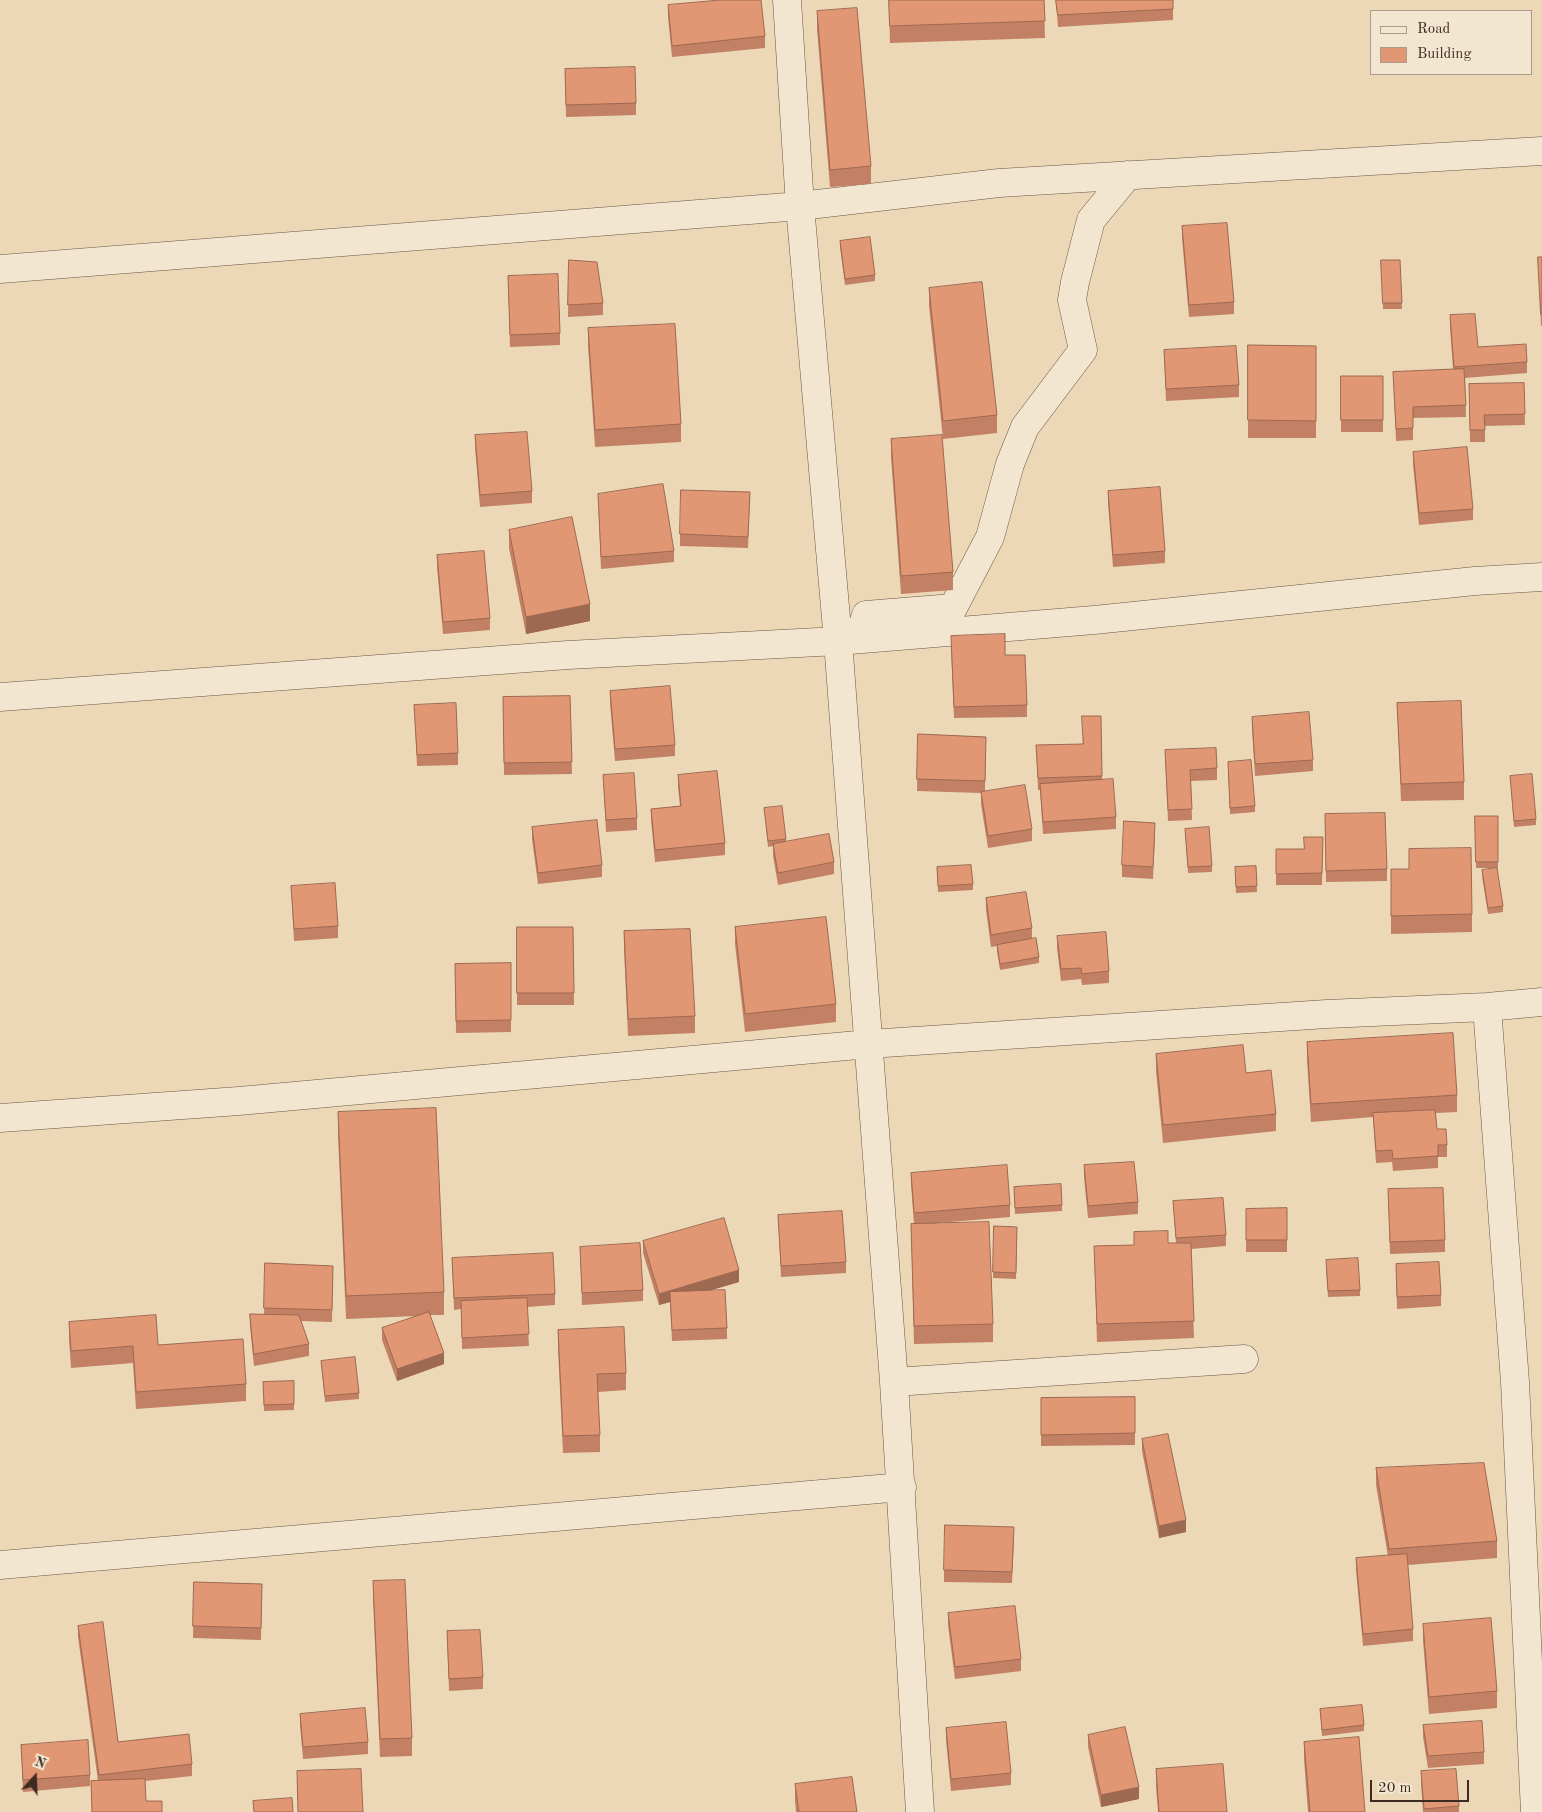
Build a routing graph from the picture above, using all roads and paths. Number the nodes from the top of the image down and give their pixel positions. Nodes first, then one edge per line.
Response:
1 (788, 0) edge
2 (1542, 151) edge
3 (1128, 175) junction
4 (800, 206) junction
5 (0, 270) edge
6 (1542, 577) edge
7 (848, 640) junction
8 (0, 697) edge
9 (1542, 1002) edge
10 (1486, 1007) junction
11 (869, 1044) junction
12 (0, 1118) edge
13 (1244, 1359) dead end
14 (894, 1382) junction
15 (902, 1487) junction
16 (0, 1565) edge
17 (920, 1812) edge
18 (1535, 1812) edge

1 - 4 street
2 - 3 street
3 - 4 street
3 - 7 street
4 - 5 street
4 - 7 street
6 - 7 street
7 - 8 street
7 - 11 street
9 - 10 street
10 - 11 street
10 - 18 street
11 - 12 street
11 - 14 street
13 - 14 street
14 - 15 street
15 - 16 street
15 - 17 street

